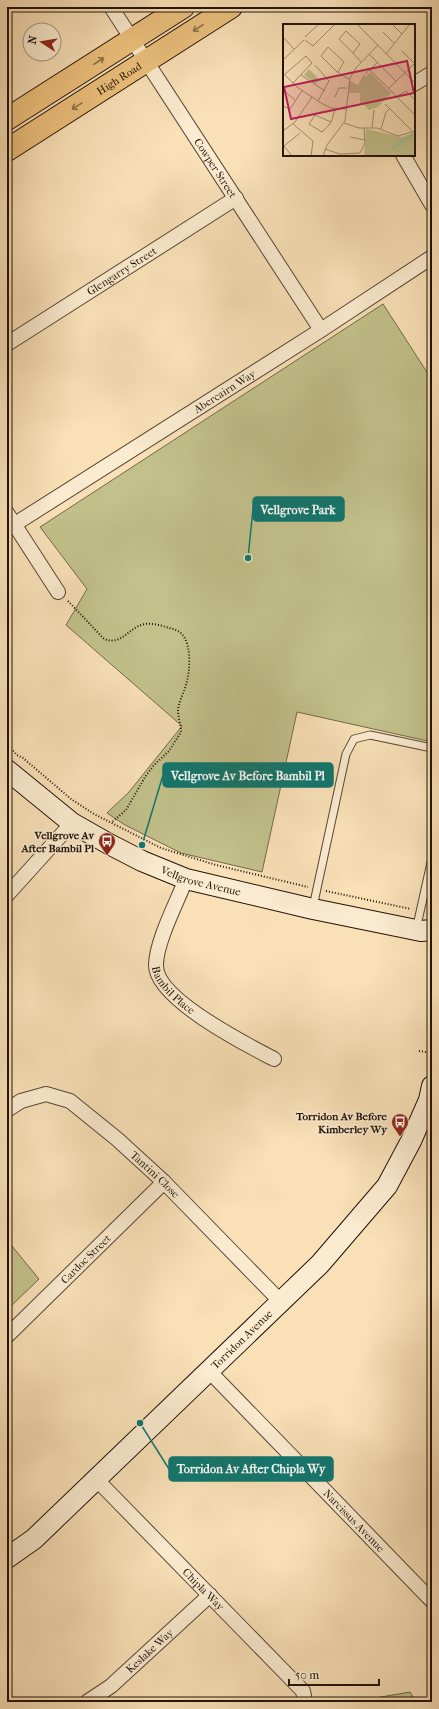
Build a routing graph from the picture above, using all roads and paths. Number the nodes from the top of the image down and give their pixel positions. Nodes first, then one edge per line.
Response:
1 (111, 7) edge
2 (183, 7) edge
3 (231, 7) edge
4 (132, 40) junction
5 (146, 62) junction
6 (432, 73) edge
7 (415, 83) edge
8 (7, 119) edge
9 (7, 150) edge
10 (404, 156) edge
11 (236, 198) junction
12 (432, 205) edge
13 (432, 257) edge
14 (321, 330) junction
15 (7, 344) edge
16 (11, 518) edge
17 (58, 592) joint
18 (7, 744) edge
19 (432, 748) edge
20 (7, 770) edge
21 (72, 823) junction
22 (111, 823) junction
23 (432, 858) edge
24 (186, 879) junction
25 (317, 889) junction
26 (7, 895) edge
27 (313, 909) junction
28 (424, 928) edge
29 (419, 1051) dead end
30 (432, 1053) edge
31 (274, 1060) dead end
32 (431, 1096) edge
33 (7, 1110) edge
34 (164, 1182) junction
35 (281, 1302) junction
36 (7, 1336) edge
37 (210, 1372) junction
38 (96, 1479) junction
39 (7, 1558) edge
40 (210, 1595) junction
41 (432, 1601) edge
42 (86, 1702) edge
43 (304, 1702) edge

1 - 4 street, Cowper Street
2 - 4 main road
3 -> 5 main road, High Road
4 - 5 street, Cowper Street
8 -> 4 main road
5 -> 9 main road, High Road
5 - 11 street, Cowper Street
6 - 7 street
10 - 12 street
11 - 14 street, Cowper Street
11 - 15 street, Glengarry Street
13 - 14 street, Abercairn Way
14 - 16 street, Abercairn Way
16 - 17 street
17 - 22 path
18 - 22 path
19 - 25 lane
20 - 21 street, Vellgrove Avenue
21 - 24 street, Vellgrove Avenue
21 - 26 street
22 - 25 path
23 - 28 lane
24 - 27 street, Vellgrove Avenue
24 - 31 street, Bambil Place
25 - 27 lane
25 - 28 path
27 - 28 street, Vellgrove Avenue
29 - 30 path
32 - 35 street, Torridon Avenue
33 - 34 street, Tantini Close
34 - 35 street, Tantini Close
34 - 36 street, Cardoc Street
35 - 37 street, Torridon Avenue
37 - 38 street, Torridon Avenue
37 - 41 street, Narcissus Avenue
38 - 39 street, Torridon Avenue
38 - 40 street, Chipla Way
40 - 42 street, Keslake Way
40 - 43 street, Chipla Way

